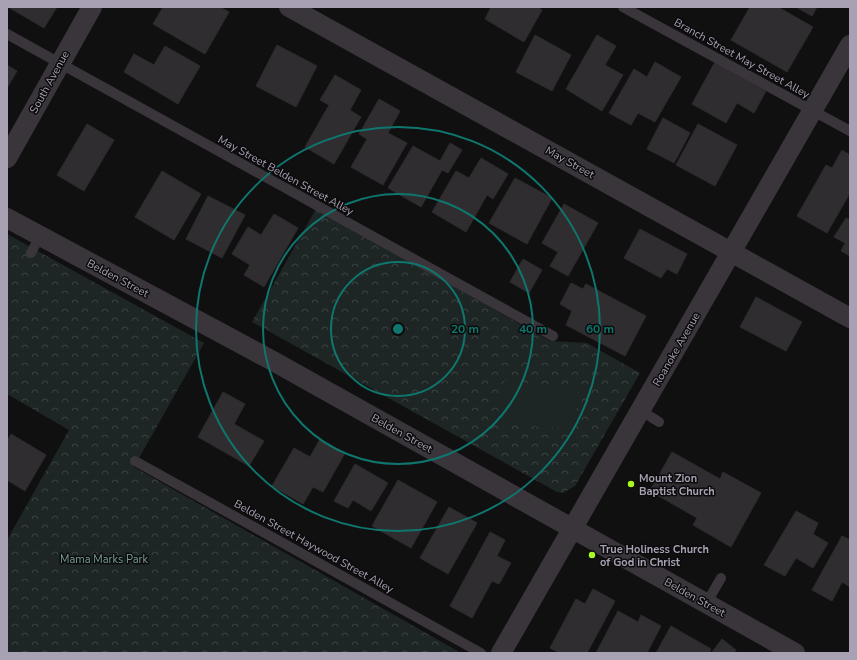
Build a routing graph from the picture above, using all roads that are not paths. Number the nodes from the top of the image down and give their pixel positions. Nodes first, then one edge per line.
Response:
1 (92, 7) edge
2 (290, 7) edge
3 (624, 7) edge
4 (7, 34) edge
5 (850, 45) edge
6 (60, 63) junction
7 (813, 110) junction
8 (850, 131) edge
9 (7, 158) edge
10 (7, 218) edge
11 (731, 252) junction
12 (850, 318) edge
13 (553, 336) dead end
14 (640, 410) junction
15 (659, 422) dead end
16 (135, 461) dead end
17 (573, 529) junction
18 (721, 578) dead end
19 (706, 604) junction
20 (480, 653) edge
21 (501, 653) edge
22 (795, 653) edge

1 - 6 street, South Avenue
2 - 11 street, May Street
3 - 7 lane, Branch Street May Street Alley
4 - 6 lane, May Street Belden Street Alley
5 - 7 street, Roanoke Avenue
6 - 9 street, South Avenue
6 - 13 lane, May Street Belden Street Alley
7 - 8 lane, Branch Street May Street Alley
7 - 11 street, Roanoke Avenue
10 - 17 street, Belden Street
11 - 12 street, May Street
11 - 14 street, Roanoke Avenue
14 - 15 lane
14 - 17 street, Roanoke Avenue
16 - 20 lane, Belden Street Haywood Street Alley
17 - 19 street, Belden Street
17 - 21 street, Roanoke Avenue
18 - 19 lane
19 - 22 street, Belden Street

